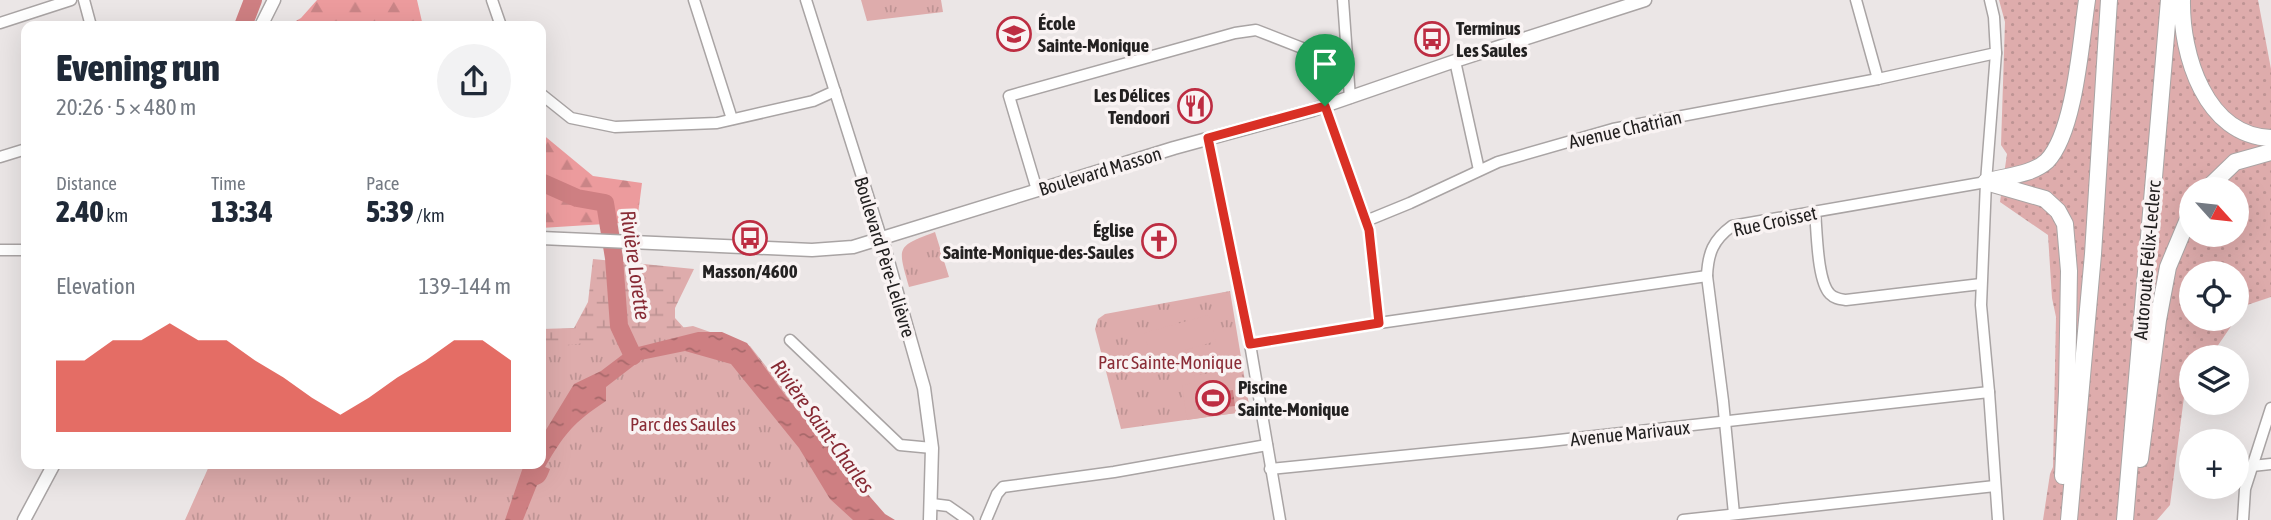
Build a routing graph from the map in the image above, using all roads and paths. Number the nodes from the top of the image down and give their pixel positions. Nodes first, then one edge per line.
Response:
1 (71, 0) edge
2 (84, 0) edge
3 (274, 0) edge
4 (494, 0) edge
5 (694, 0) edge
6 (806, 0) edge
7 (1343, 0) edge
8 (1645, 0) edge
9 (1856, 0) edge
10 (1990, 0) edge
11 (2087, 0) edge
12 (2109, 0) edge
13 (2169, 0) edge
14 (2182, 0) edge
15 (90, 21) edge
16 (264, 21) edge
17 (500, 21) edge
18 (0, 23) edge
19 (1996, 53) junction
20 (1347, 55) junction
21 (1455, 61) junction
22 (1878, 79) junction
23 (835, 91) junction
24 (546, 98) edge
25 (1350, 98) junction
26 (1325, 106) junction
27 (732, 119) junction
28 (1208, 138) junction
29 (2271, 138) edge
30 (21, 151) edge
31 (2271, 152) edge
32 (0, 157) edge
33 (1479, 170) junction
34 (2219, 177) edge
35 (1986, 182) junction
36 (1037, 190) junction
37 (1815, 212) junction
38 (1366, 220) junction
39 (546, 237) edge
40 (882, 240) junction
41 (2179, 241) edge
42 (0, 250) edge
43 (21, 250) edge
44 (1707, 276) junction
45 (1981, 284) junction
46 (1379, 323) junction
47 (790, 340) dead end
48 (1250, 344) junction
49 (1989, 392) junction
50 (2271, 408) edge
51 (1726, 422) junction
52 (1266, 445) junction
53 (932, 448) junction
54 (2271, 464) edge
55 (2252, 466) junction
56 (51, 469) edge
57 (1270, 470) junction
58 (1994, 486) junction
59 (932, 504) junction
60 (1734, 514) junction
61 (24, 520) edge
62 (930, 520) edge
63 (968, 520) edge
64 (986, 520) edge
65 (1280, 520) edge
66 (1683, 520) edge
67 (1998, 520) edge
68 (2061, 520) edge
69 (2069, 520) edge
70 (2125, 520) edge
71 (2132, 520) edge
72 (2243, 520) edge

1 - 18 street
2 - 15 street
3 - 16 main road
4 - 17 street
5 - 27 street
6 - 23 street, Boulevard Père-Lelièvre
7 - 20 street
8 - 21 main road, Boulevard Masson
9 - 22 street
10 - 19 street
11 - 35 highway
12 - 69 highway
13 - 70 highway, Autoroute Félix-Leclerc
14 - 29 highway
19 - 22 street, Avenue Chatrian
19 - 35 street
20 - 25 street
20 - 36 street
21 - 25 main road, Boulevard Masson
21 - 33 street
22 - 33 street, Avenue Chatrian
23 - 27 street
23 - 40 street, Boulevard Père-Lelièvre
24 - 27 street
25 - 26 main road, Boulevard Masson
26 - 28 main road, Boulevard Masson
26 - 38 street
28 - 36 main road, Boulevard Masson
28 - 48 street
30 - 32 street
31 - 34 highway
33 - 38 street, Avenue Chatrian
35 - 37 street, Rue Croisset
35 - 45 street
35 - 68 highway
36 - 40 main road, Boulevard Masson
37 - 44 street, Rue Croisset
37 - 45 street
38 - 46 street
39 - 40 main road, Boulevard Masson
40 - 53 main road, Boulevard Père-Lelièvre
41 - 71 highway
42 - 43 street
44 - 46 street
44 - 51 street, Rue Croisset
45 - 49 street
46 - 48 street
47 - 53 street
48 - 52 street
49 - 51 street, Avenue Marivaux
49 - 58 street
50 - 55 street
51 - 57 street, Avenue Marivaux
51 - 60 street, Rue Croisset
52 - 57 street
52 - 64 street
53 - 59 main road, Boulevard Père-Lelièvre
54 - 55 street
55 - 72 street
56 - 61 main road
57 - 65 street
58 - 60 street
58 - 67 street
59 - 62 main road, Boulevard Père-Lelièvre
59 - 63 street
60 - 66 street

